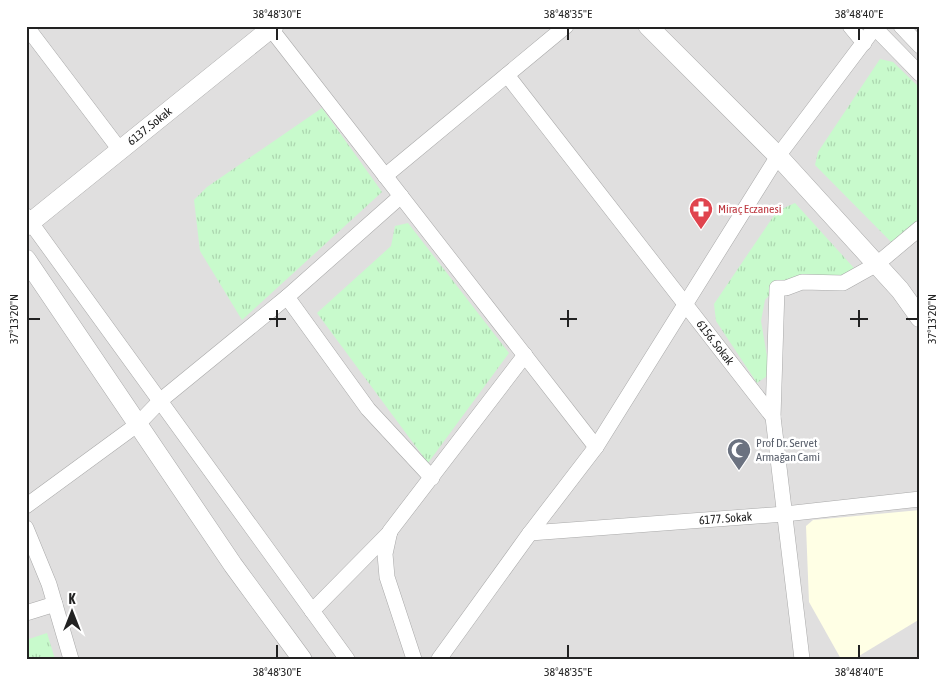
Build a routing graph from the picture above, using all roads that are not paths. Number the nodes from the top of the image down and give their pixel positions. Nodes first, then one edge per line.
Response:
1 (26, 26) edge
2 (566, 26) edge
3 (648, 26) edge
4 (850, 26) edge
5 (901, 26) edge
6 (272, 27) edge
7 (875, 27) edge
8 (864, 43) junction
9 (920, 46) edge
10 (920, 74) edge
11 (507, 75) junction
12 (120, 150) junction
13 (778, 156) junction
14 (385, 176) junction
15 (401, 196) junction
16 (28, 222) edge
17 (920, 228) edge
18 (26, 259) edge
19 (877, 264) junction
20 (287, 296) junction
21 (685, 306) junction
22 (920, 318) edge
23 (524, 355) junction
24 (161, 400) junction
25 (773, 416) junction
26 (138, 424) junction
27 (596, 447) junction
28 (432, 478) junction
29 (920, 500) edge
30 (26, 506) edge
31 (785, 514) junction
32 (26, 528) edge
33 (390, 532) junction
34 (530, 532) junction
35 (55, 604) junction
36 (312, 611) junction
37 (26, 613) edge
38 (71, 659) edge
39 (302, 659) edge
40 (346, 659) edge
41 (414, 659) edge
42 (439, 659) edge
43 (802, 659) edge

1 - 12 street
2 - 11 street
3 - 13 street
4 - 8 street
5 - 9 street
6 - 12 street, 6137. Sokak
6 - 14 street
7 - 8 street
7 - 10 street
8 - 13 street
11 - 14 street
11 - 21 street, 6156. Sokak
12 - 16 street, 6137. Sokak
13 - 19 street
13 - 21 street
14 - 15 street
15 - 20 street
15 - 23 street
16 - 24 street
17 - 19 street
18 - 26 street
19 - 22 street
19 - 25 street
20 - 24 street
20 - 28 street
21 - 25 street, 6156. Sokak
21 - 27 street
23 - 27 street
23 - 28 street
24 - 26 street
24 - 36 street
25 - 31 street
26 - 30 street
26 - 39 street
27 - 34 street
28 - 33 street
29 - 31 street, 6177. Sokak
31 - 34 street, 6177. Sokak
31 - 43 street
32 - 35 street
33 - 36 street
33 - 41 street
34 - 42 street
35 - 37 street
35 - 38 street
36 - 40 street

